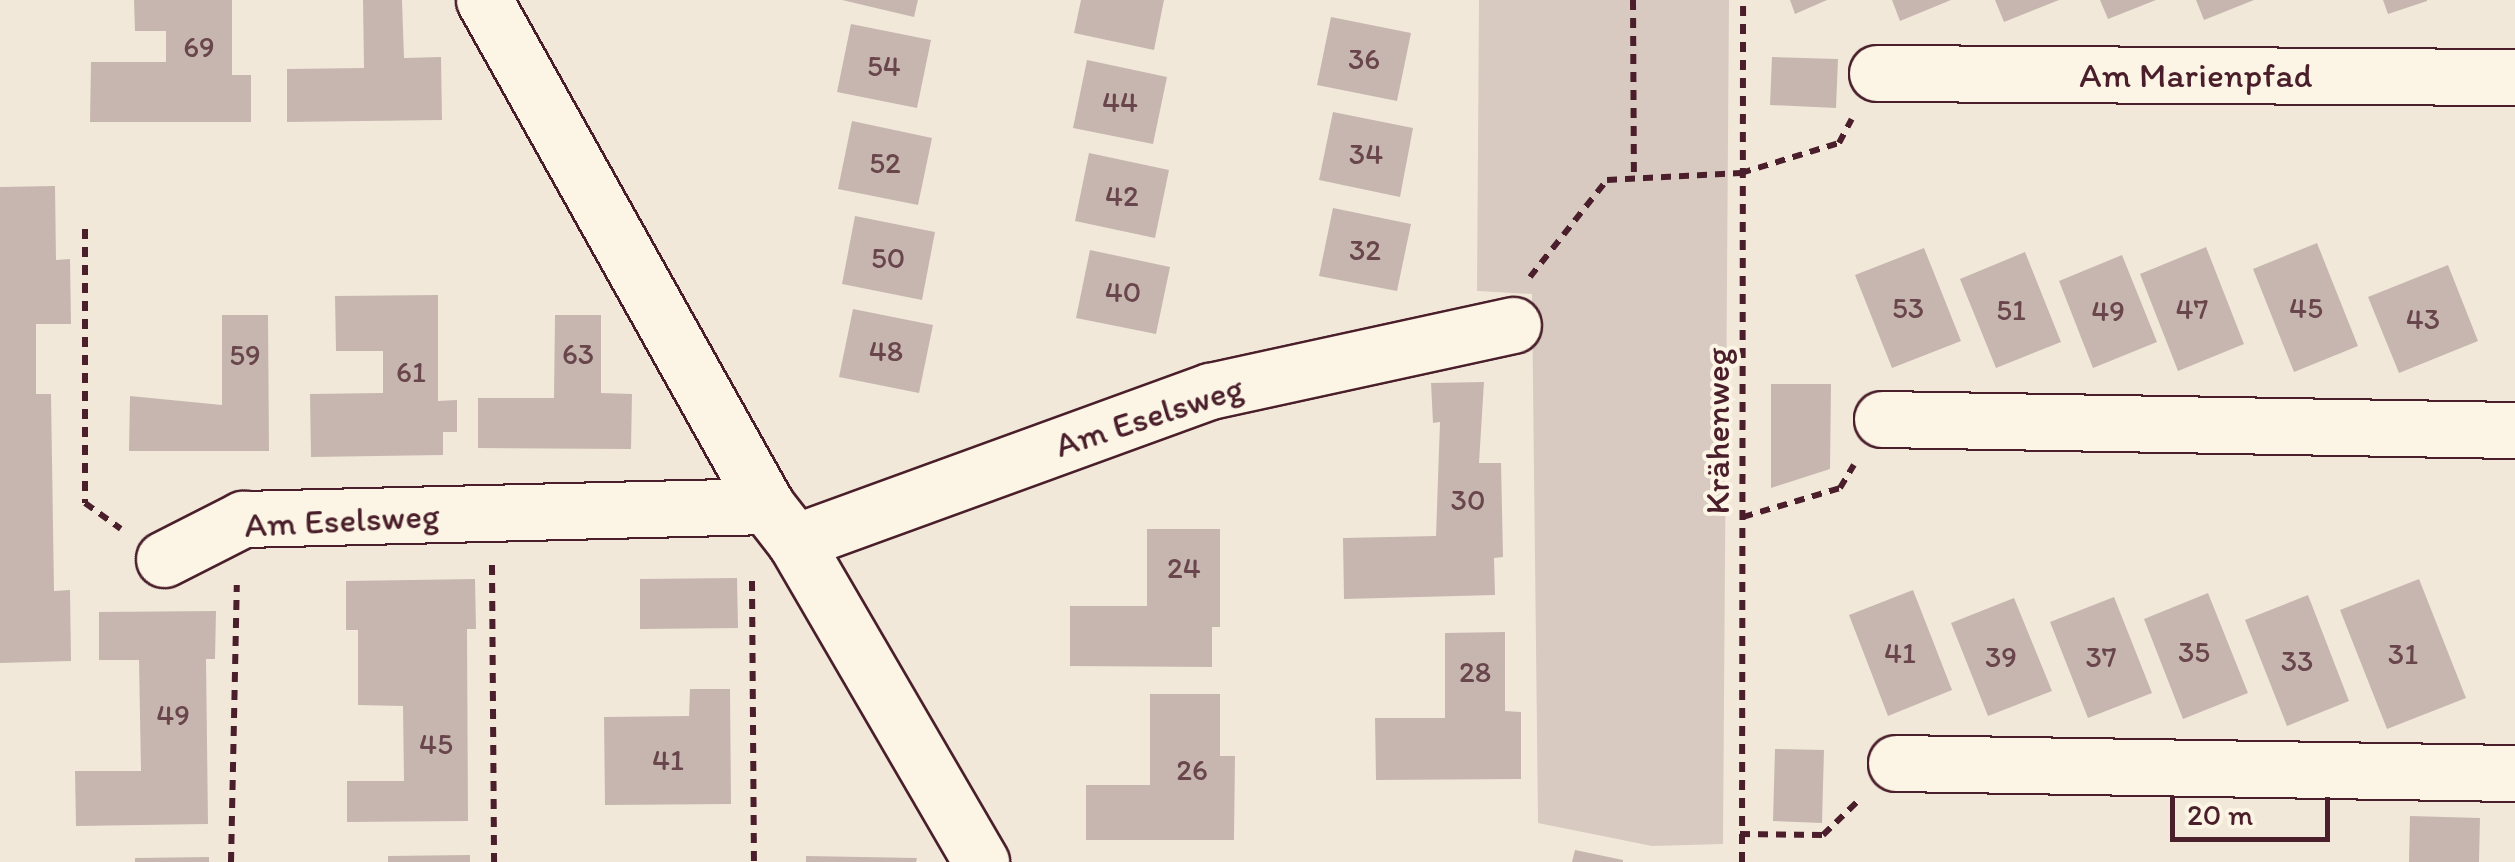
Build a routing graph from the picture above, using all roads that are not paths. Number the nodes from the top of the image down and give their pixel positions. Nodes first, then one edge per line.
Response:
1 (484, 0) edge
2 (1877, 73) dead end
3 (2515, 78) edge
4 (1514, 325) road end
5 (1882, 419) dead end
6 (2515, 430) edge
7 (781, 524) junction
8 (164, 559) road end
9 (1896, 763) dead end
10 (2515, 773) edge
11 (982, 862) edge

1 - 7 street
2 - 3 street, Am Marienpfad
4 - 7 street, Am Eselsweg
5 - 6 street
7 - 8 street, Am Eselsweg
7 - 11 street
9 - 10 street

